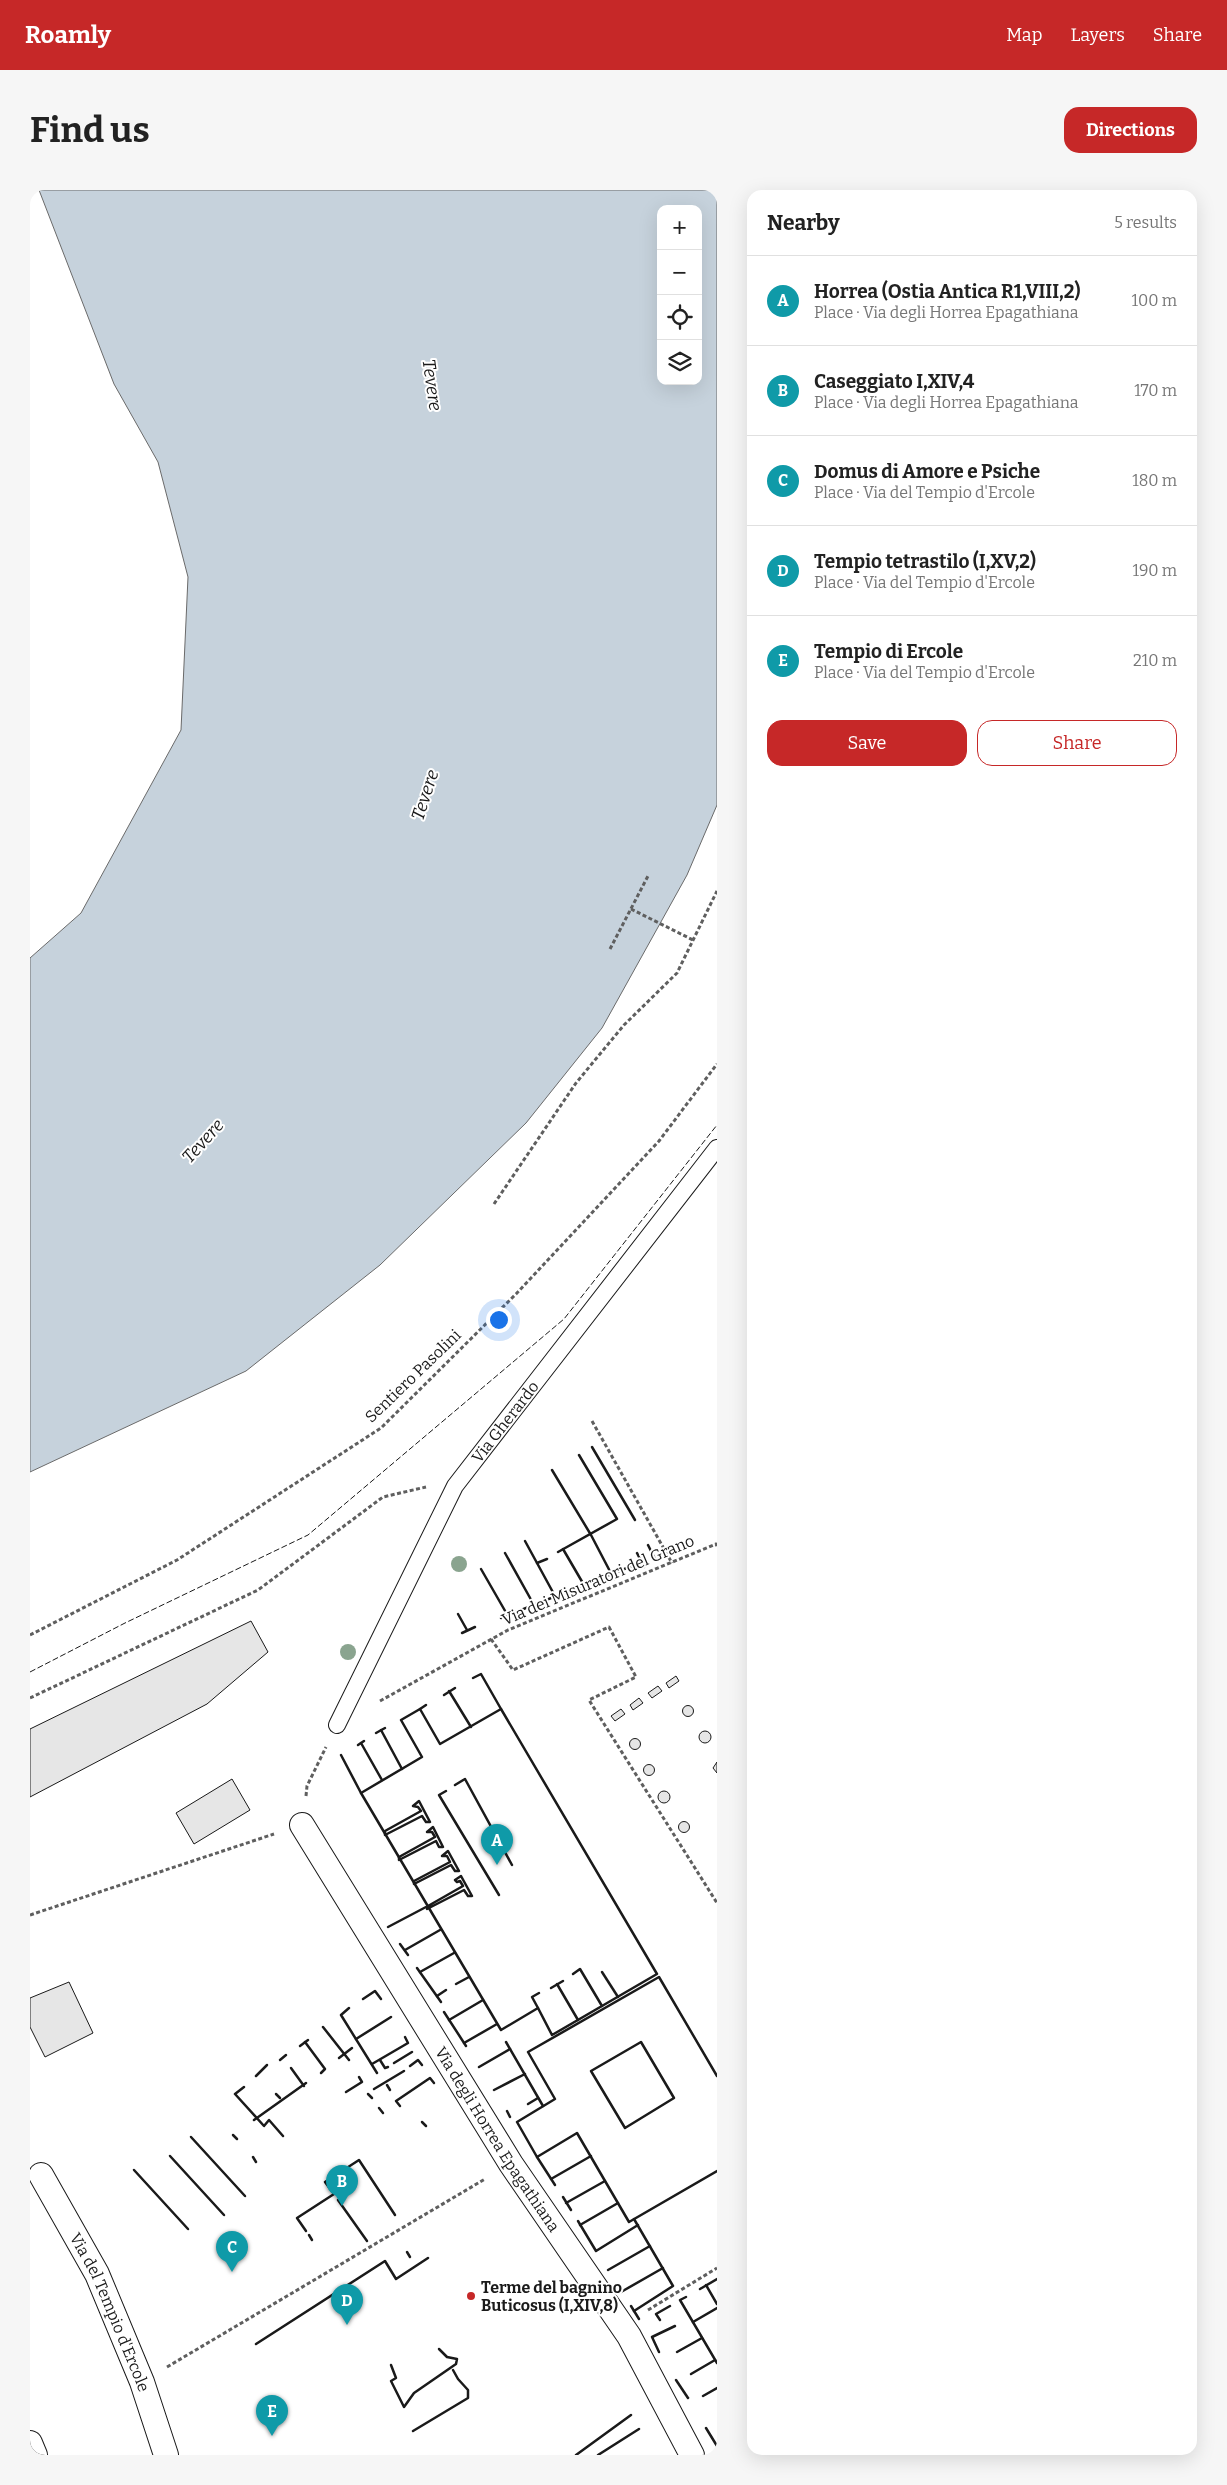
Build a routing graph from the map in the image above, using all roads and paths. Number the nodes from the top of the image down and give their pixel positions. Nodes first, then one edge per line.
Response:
1 (648, 876) dead end
2 (717, 891) edge
3 (631, 909) junction
4 (692, 940) junction
5 (610, 948) dead end
6 (717, 1064) edge
7 (717, 1148) edge
8 (494, 1204) dead end
9 (592, 1421) dead end
10 (455, 1486) junction
11 (716, 1545) edge
12 (672, 1563) junction
13 (30, 1635) edge
14 (491, 1639) junction
15 (30, 1698) edge
16 (337, 1725) junction
17 (302, 1825) junction
18 (717, 1903) edge
19 (30, 1915) edge
20 (511, 2164) junction
21 (41, 2175) dead end
22 (717, 2268) edge
23 (629, 2336) junction
24 (142, 2382) junction
25 (30, 2443) edge
26 (35, 2455) edge
27 (166, 2455) edge
28 (692, 2455) edge

1 - 3 path
2 - 4 path
3 - 4 path
3 - 5 path
4 - 8 path
6 - 13 path, Sentiero Pasolini
7 - 10 lane, Via Gherardo
9 - 12 path
10 - 15 path
10 - 16 lane, Via Gherardo
11 - 12 path, Via dei Misuratori del Grano
12 - 14 path, Via dei Misuratori del Grano
14 - 16 path, Via dei Misuratori del Grano
14 - 18 path
16 - 17 path
17 - 19 path
17 - 20 street, Via degli Horrea Epagathiana
20 - 23 street, Via degli Horrea Epagathiana
20 - 24 path
21 - 24 street, Via del Tempio d'Ercole
22 - 23 path
23 - 28 street, Via degli Horrea Epagathiana
24 - 27 street, Via del Tempio d'Ercole
25 - 26 street

